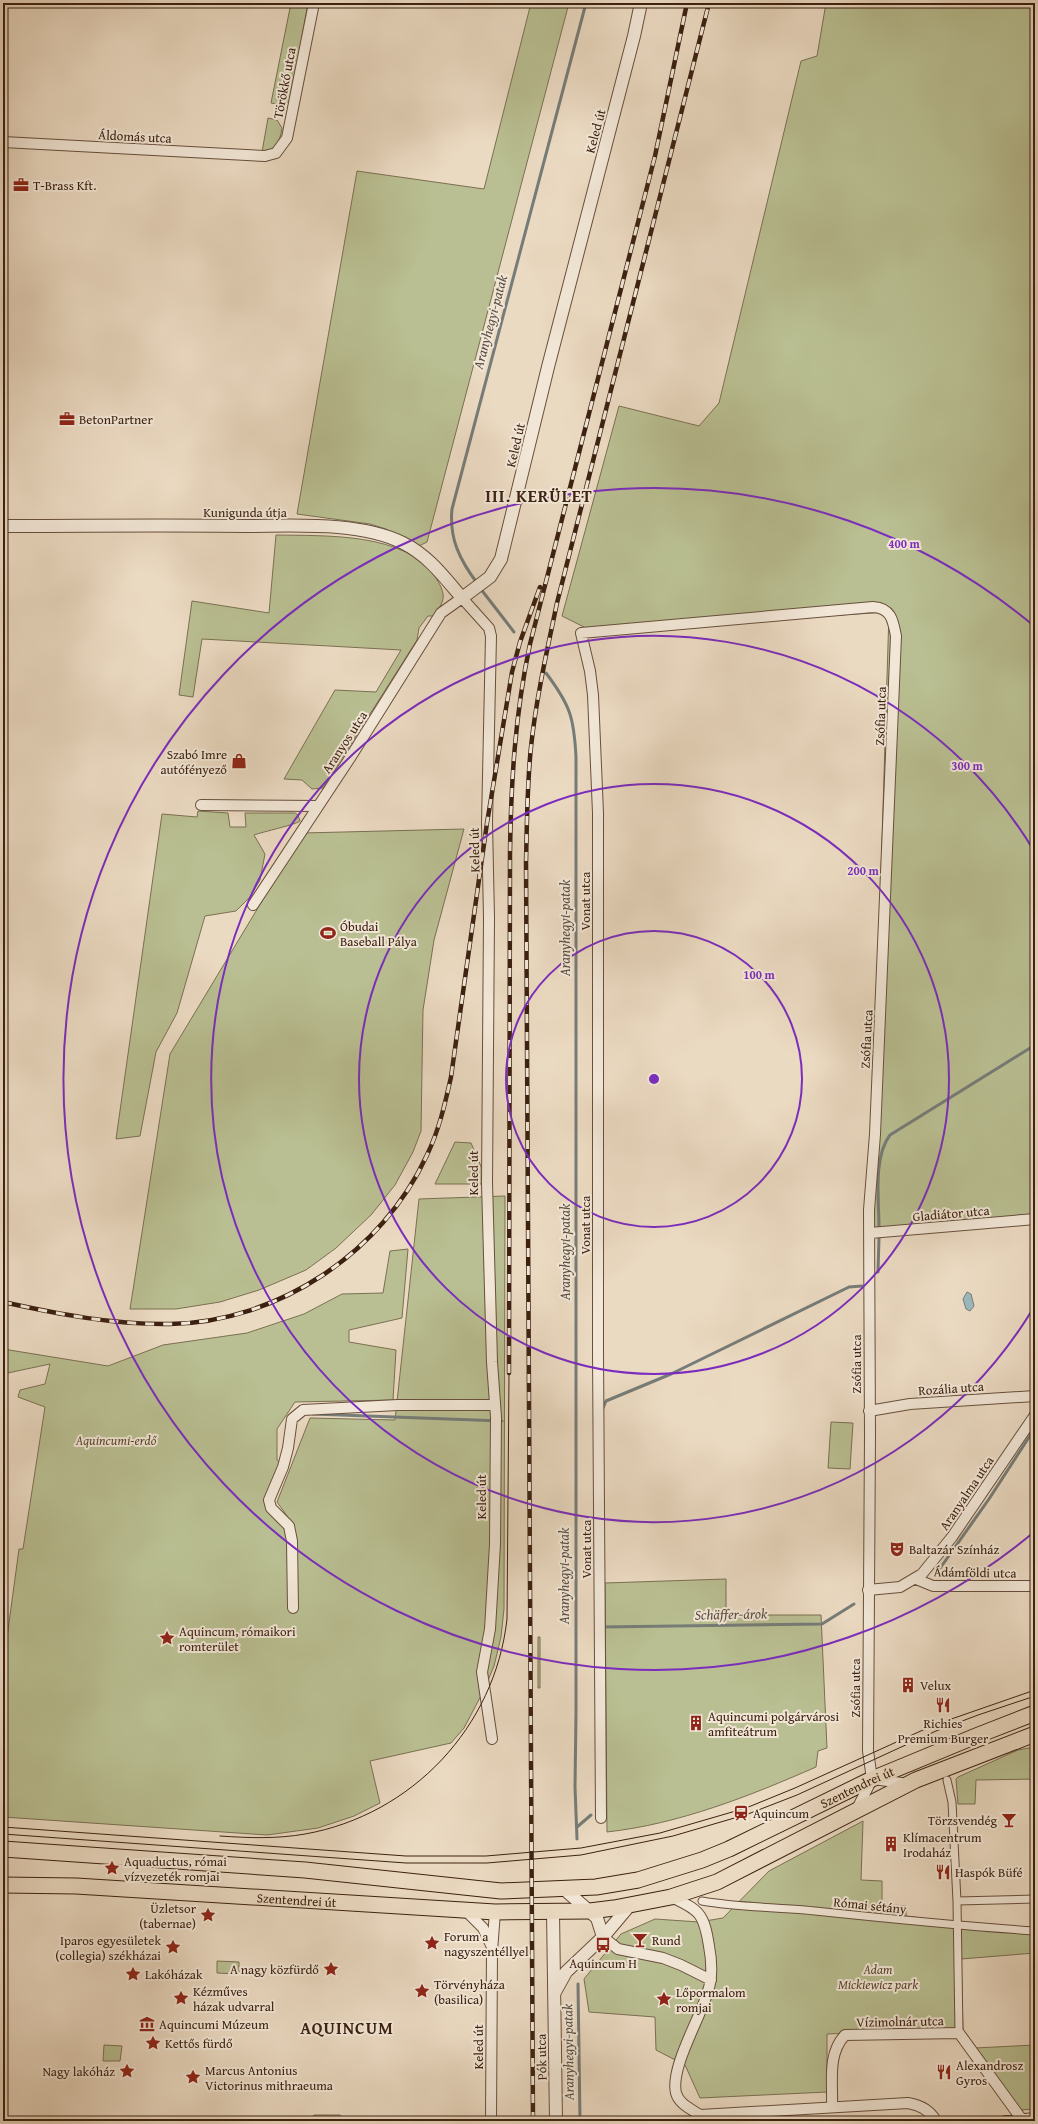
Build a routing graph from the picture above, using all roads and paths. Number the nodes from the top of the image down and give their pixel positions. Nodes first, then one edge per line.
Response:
1 (314, 3) edge
2 (641, 3) edge
3 (3, 142) edge
4 (265, 156) joint
5 (3, 526) edge
6 (467, 595) junction
7 (581, 633) joint
8 (201, 805) dead end
9 (318, 806) junction
10 (253, 905) dead end
11 (1035, 1219) edge
12 (870, 1233) junction
13 (1035, 1396) edge
14 (494, 1405) junction
15 (869, 1411) junction
16 (1035, 1415) edge
17 (916, 1579) junction
18 (1035, 1586) edge
19 (868, 1590) junction
20 (293, 1608) dead end
21 (1035, 1714) edge
22 (1035, 1734) edge
23 (492, 1739) dead end
24 (872, 1779) junction
25 (947, 1780) dead end
26 (908, 1784) junction
27 (857, 1809) junction
28 (602, 1818) dead end
29 (3, 1849) edge
30 (3, 1885) edge
31 (564, 1889) junction
32 (671, 1897) junction
33 (1035, 1899) edge
34 (702, 1901) dead end
35 (957, 1901) junction
36 (630, 1905) junction
37 (464, 1909) junction
38 (590, 1911) junction
39 (495, 1912) junction
40 (554, 1912) junction
41 (957, 1926) junction
42 (1035, 1932) edge
43 (603, 1937) junction
44 (492, 1949) junction
45 (554, 1960) junction
46 (576, 1964) junction
47 (710, 1980) junction
48 (554, 1993) junction
49 (959, 2033) junction
50 (832, 2106) junction
51 (699, 2118) edge
52 (1035, 2118) edge
53 (1022, 2120) edge
54 (491, 2121) edge
55 (556, 2121) edge
56 (936, 2121) edge
57 (1005, 2121) edge

1 - 4 street, Törökkő utca
2 - 6 street, Keled út
3 - 4 street, Áldomás utca
5 - 6 street, Kunigunda útja
6 - 9 street, Aranyos utca
6 - 14 street, Keled út
7 - 12 street, Zsófia utca
7 - 28 street, Vonat utca
8 - 9 street
9 - 10 street, Aranyos utca
11 - 12 street, Gladiátor utca
12 - 15 street, Zsófia utca
13 - 15 street, Rozália utca
14 - 20 street
14 - 23 street, Keled út
15 - 19 street, Zsófia utca
16 - 17 street, Aranyalma utca
17 - 18 street, Ádámföldi utca
17 - 19 street, Aranyalma utca
19 - 24 street, Zsófia utca
21 - 24 main road, Szentendrei út
22 - 26 main road, Szentendrei út
24 - 26 street
24 - 27 street
24 - 31 main road, Szentendrei út
25 - 35 street
26 - 27 main road, Szentendrei út
27 - 32 main road, Szentendrei út
29 - 31 main road, Szentendrei út
30 - 37 main road, Szentendrei út
31 - 38 street
32 - 36 main road, Szentendrei út
32 - 47 street
33 - 35 street
34 - 41 street, Római sétány
35 - 41 street
36 - 38 main road, Szentendrei út
36 - 43 street
37 - 39 main road, Szentendrei út
37 - 44 street, Keled út
38 - 40 main road, Szentendrei út
38 - 43 street
39 - 40 main road, Szentendrei út
39 - 44 street, Keled út
40 - 45 street, Pók utca
41 - 42 street, Római sétány
41 - 49 street
43 - 46 street
43 - 47 street
44 - 54 street, Keled út
45 - 46 street
45 - 48 street, Pók utca
46 - 48 street
47 - 51 street
48 - 55 street, Pók utca
49 - 50 street, Vízimolnár utca
49 - 53 street
50 - 51 street
50 - 56 street
52 - 53 street
53 - 57 street

